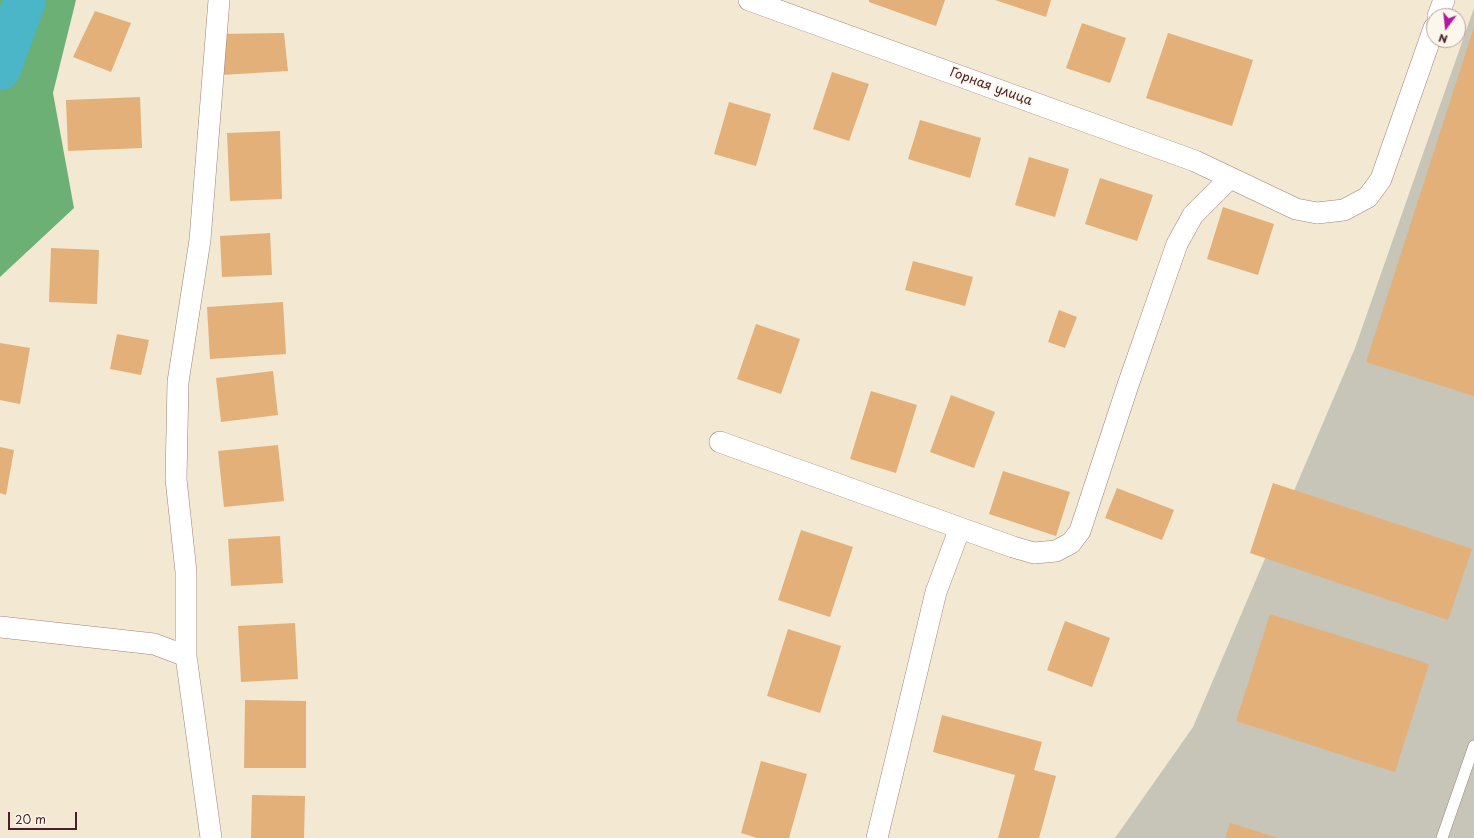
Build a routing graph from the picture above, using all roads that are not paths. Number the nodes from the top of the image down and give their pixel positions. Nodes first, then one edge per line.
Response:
1 (220, 0) edge
2 (749, 0) edge
3 (1427, 48) edge
4 (1230, 178) junction
5 (720, 442) dead end
6 (960, 528) junction
7 (0, 627) edge
8 (186, 656) junction
9 (1474, 746) edge
10 (211, 838) edge
11 (877, 838) edge
12 (1442, 838) edge

1 - 8 street
2 - 4 street, Горная улица
3 - 4 street, Горная улица
4 - 6 street
5 - 6 street
6 - 11 street
7 - 8 street
8 - 10 street
9 - 12 lane

